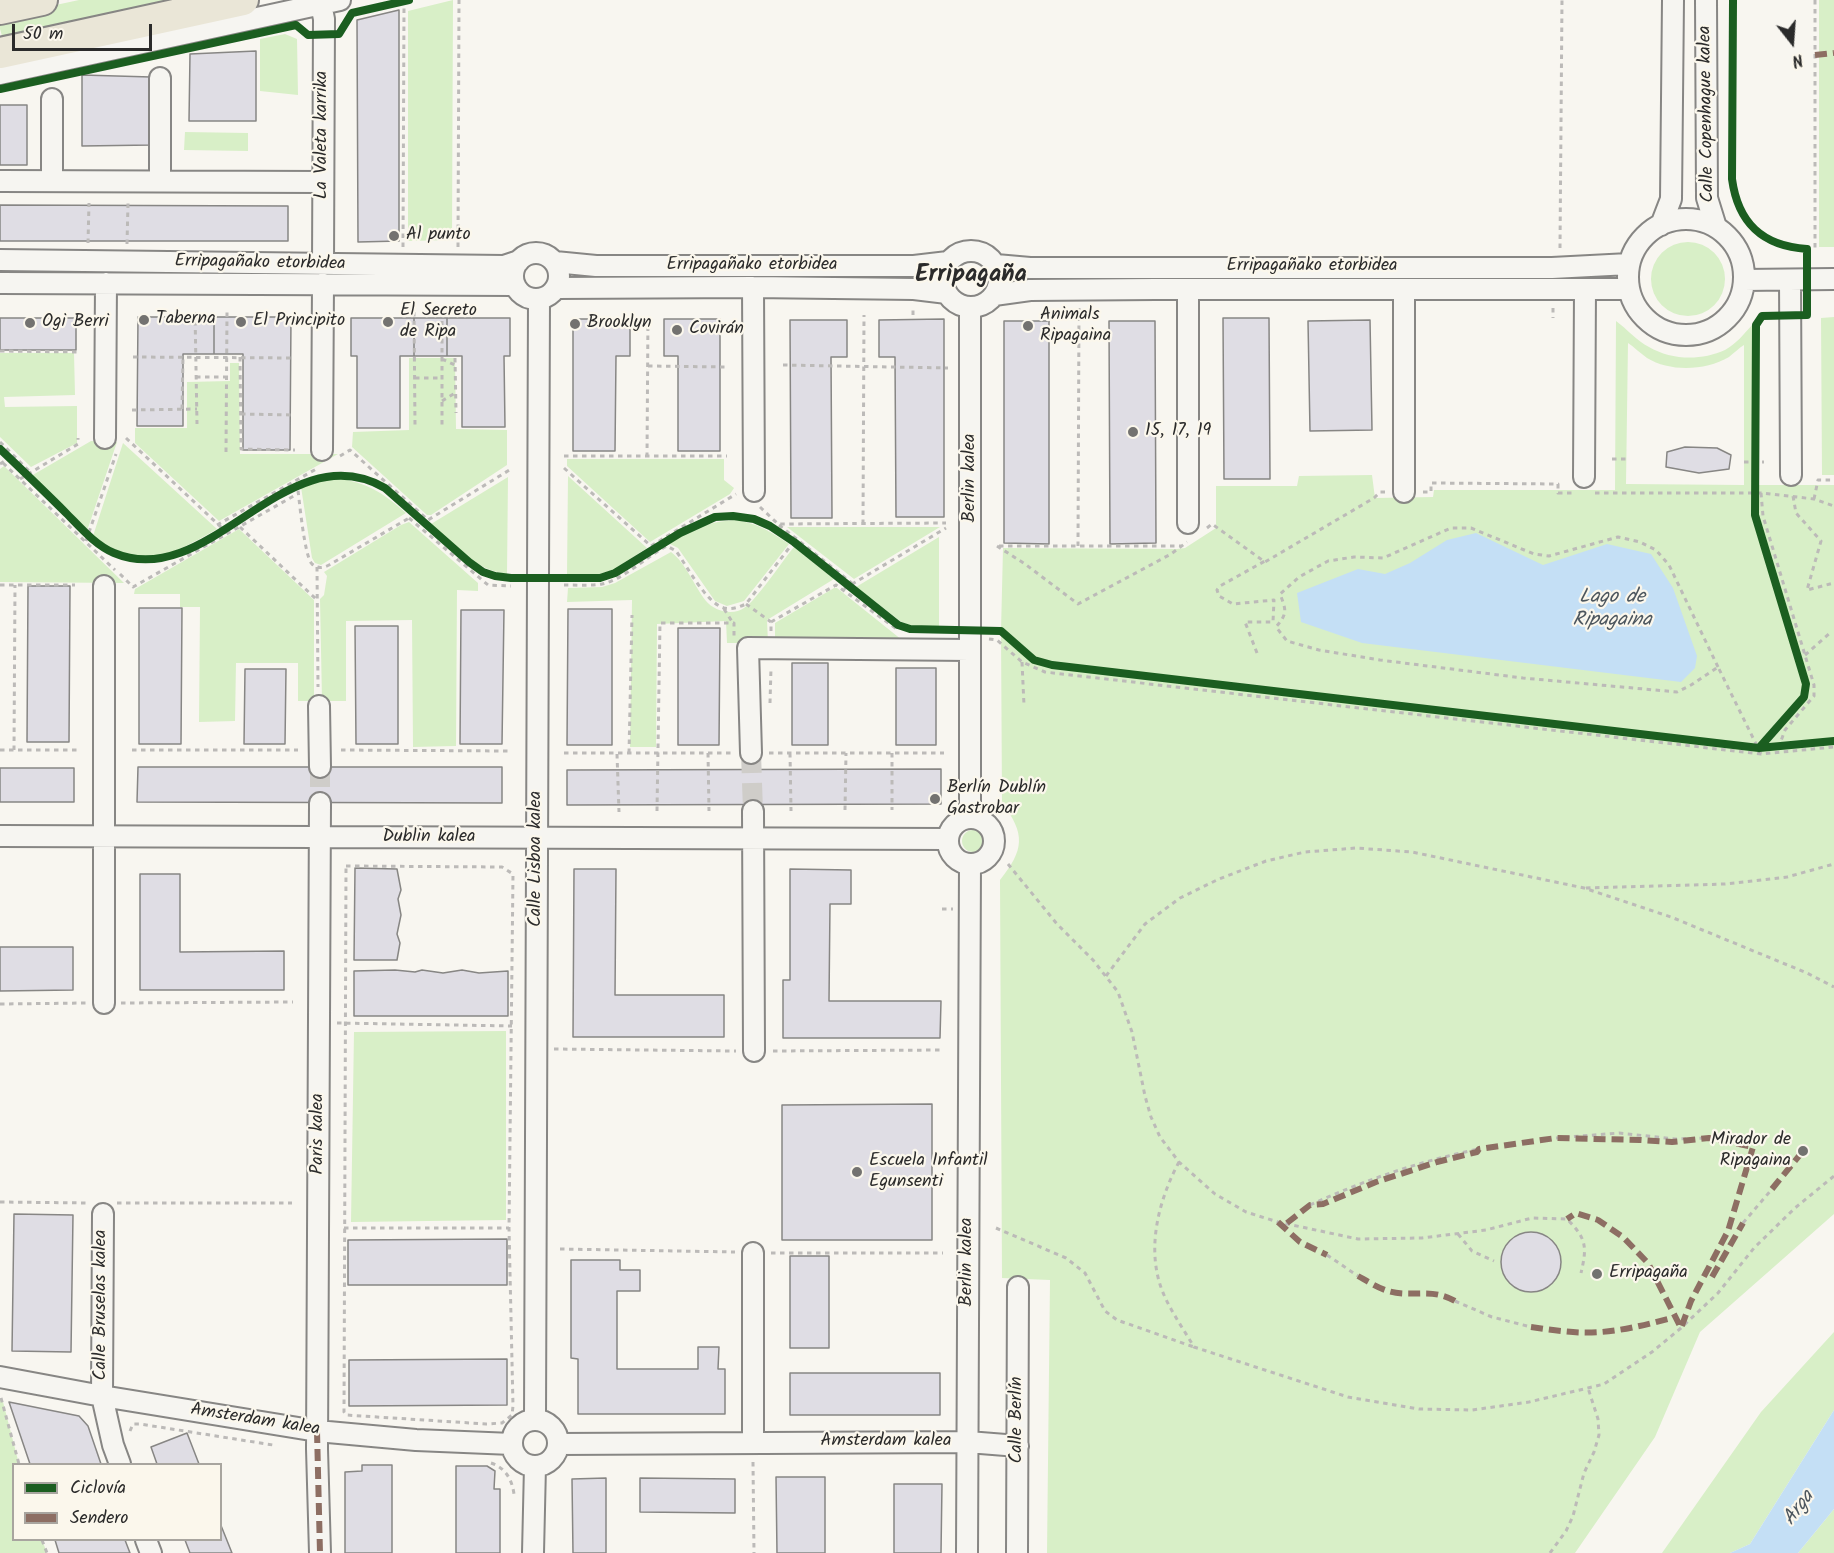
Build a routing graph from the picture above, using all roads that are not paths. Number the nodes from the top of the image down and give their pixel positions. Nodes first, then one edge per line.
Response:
1 (42, 0) edge
2 (243, 0) edge
3 (1673, 0) edge
4 (1706, 0) edge
5 (330, 2) edge
6 (0, 9) edge
7 (0, 53) edge
8 (0, 74) edge
9 (160, 78) dead end
10 (52, 99) dead end
11 (0, 181) edge
12 (52, 181) junction
13 (160, 182) junction
14 (323, 182) junction
15 (1661, 225) junction
16 (1716, 227) junction
17 (0, 260) edge
18 (519, 261) junction
19 (555, 262) junction
20 (948, 262) junction
21 (996, 264) junction
22 (1629, 264) junction
23 (323, 275) junction
24 (1834, 279) edge
25 (1744, 280) junction
26 (1798, 280) junction
27 (0, 283) edge
28 (106, 283) junction
29 (515, 285) junction
30 (753, 287) junction
31 (556, 288) junction
32 (1585, 289) junction
33 (1628, 289) junction
34 (1188, 290) junction
35 (1404, 291) junction
36 (947, 293) junction
37 (994, 295) junction
38 (538, 299) junction
39 (970, 307) junction
40 (111, 443) road end
41 (327, 458) road end
42 (1791, 475) dead end
43 (1585, 488) road end
44 (1404, 492) road end
45 (750, 494) road end
46 (1194, 531) road end
47 (104, 586) dead end
48 (971, 640) junction
49 (319, 706) road end
50 (751, 753) tunnel mouth
51 (320, 767) tunnel mouth
52 (320, 802) tunnel mouth
53 (753, 811) tunnel mouth
54 (970, 818) junction
55 (0, 837) edge
56 (103, 837) junction
57 (321, 837) junction
58 (538, 838) junction
59 (754, 839) junction
60 (948, 839) junction
61 (970, 864) junction
62 (104, 1003) road end
63 (754, 1051) road end
64 (103, 1206) road end
65 (753, 1253) dead end
66 (1018, 1287) dead end
67 (0, 1377) edge
68 (102, 1396) junction
69 (535, 1419) junction
70 (317, 1440) junction
71 (968, 1442) junction
72 (512, 1444) junction
73 (558, 1444) junction
74 (1018, 1446) junction
75 (753, 1453) junction
76 (120, 1463) edge
77 (535, 1466) junction
78 (320, 1553) edge
79 (534, 1553) edge
80 (968, 1553) edge
81 (1017, 1553) edge

1 - 6 highway
2 - 7 highway
3 - 15 street, Calle Copenhague kalea
4 - 16 street, Calle Copenhague kalea
5 - 8 street
5 - 14 street, La Valeta karrika
9 - 13 street
10 - 12 street
11 - 12 street
12 - 13 street
13 - 14 street
14 - 23 street, La Valeta karrika
15 - 16 street
15 - 22 street
16 - 25 street
17 - 23 street, Erripagañako etorbidea
18 - 19 street
18 - 23 street, Erripagañako etorbidea
18 - 29 street
19 - 20 street, Erripagañako etorbidea
19 - 31 street
20 - 21 street
20 - 36 street
21 - 22 street, Erripagañako etorbidea
21 - 37 street
22 - 33 street
23 - 28 street, Erripagañako etorbidea
23 - 29 street, Erripagañako etorbidea
23 - 41 street, Erripagañako etorbidea
24 - 26 street
25 - 26 street
25 - 33 street
26 - 42 street
27 - 28 street, Erripagañako etorbidea
28 - 40 street
29 - 38 street
30 - 31 street, Erripagañako etorbidea
30 - 36 street, Erripagañako etorbidea
30 - 45 street, Erripagañako etorbidea
31 - 38 street
32 - 33 street, Erripagañako etorbidea
32 - 35 street, Erripagañako etorbidea
32 - 43 street
34 - 35 street, Erripagañako etorbidea
34 - 37 street, Erripagañako etorbidea
34 - 46 street
35 - 44 street, Erripagañako etorbidea
36 - 39 street
37 - 39 street
38 - 58 street, Calle Lisboa kalea
39 - 48 street, Berlin kalea
47 - 56 street
48 - 50 street
48 - 54 street, Berlin kalea
49 - 51 street
52 - 57 street, Paris kalea
53 - 59 street
54 - 60 street
54 - 61 street
55 - 56 street, Dublin kalea
56 - 57 street, Dublin kalea
56 - 62 street
57 - 58 street, Dublin kalea
57 - 70 street, Paris kalea
58 - 59 street, Dublin kalea
58 - 69 street, Calle Lisboa kalea
59 - 60 street, Dublin kalea
59 - 63 street
60 - 61 street
61 - 71 street, Berlin kalea
64 - 68 street, Calle Bruselas kalea
65 - 75 street
66 - 74 street, Calle Berlín
67 - 68 street, Amsterdam kalea
68 - 70 street, Amsterdam kalea
68 - 76 street, Calle Bruselas kalea
69 - 72 street
69 - 73 street
70 - 72 street, Amsterdam kalea
70 - 78 street, Paris kalea
71 - 74 street, Amsterdam kalea
71 - 75 street, Amsterdam kalea
71 - 80 street, Berlin kalea
72 - 77 street
73 - 75 street, Amsterdam kalea
73 - 77 street
74 - 81 street, Calle Berlín
77 - 79 street

